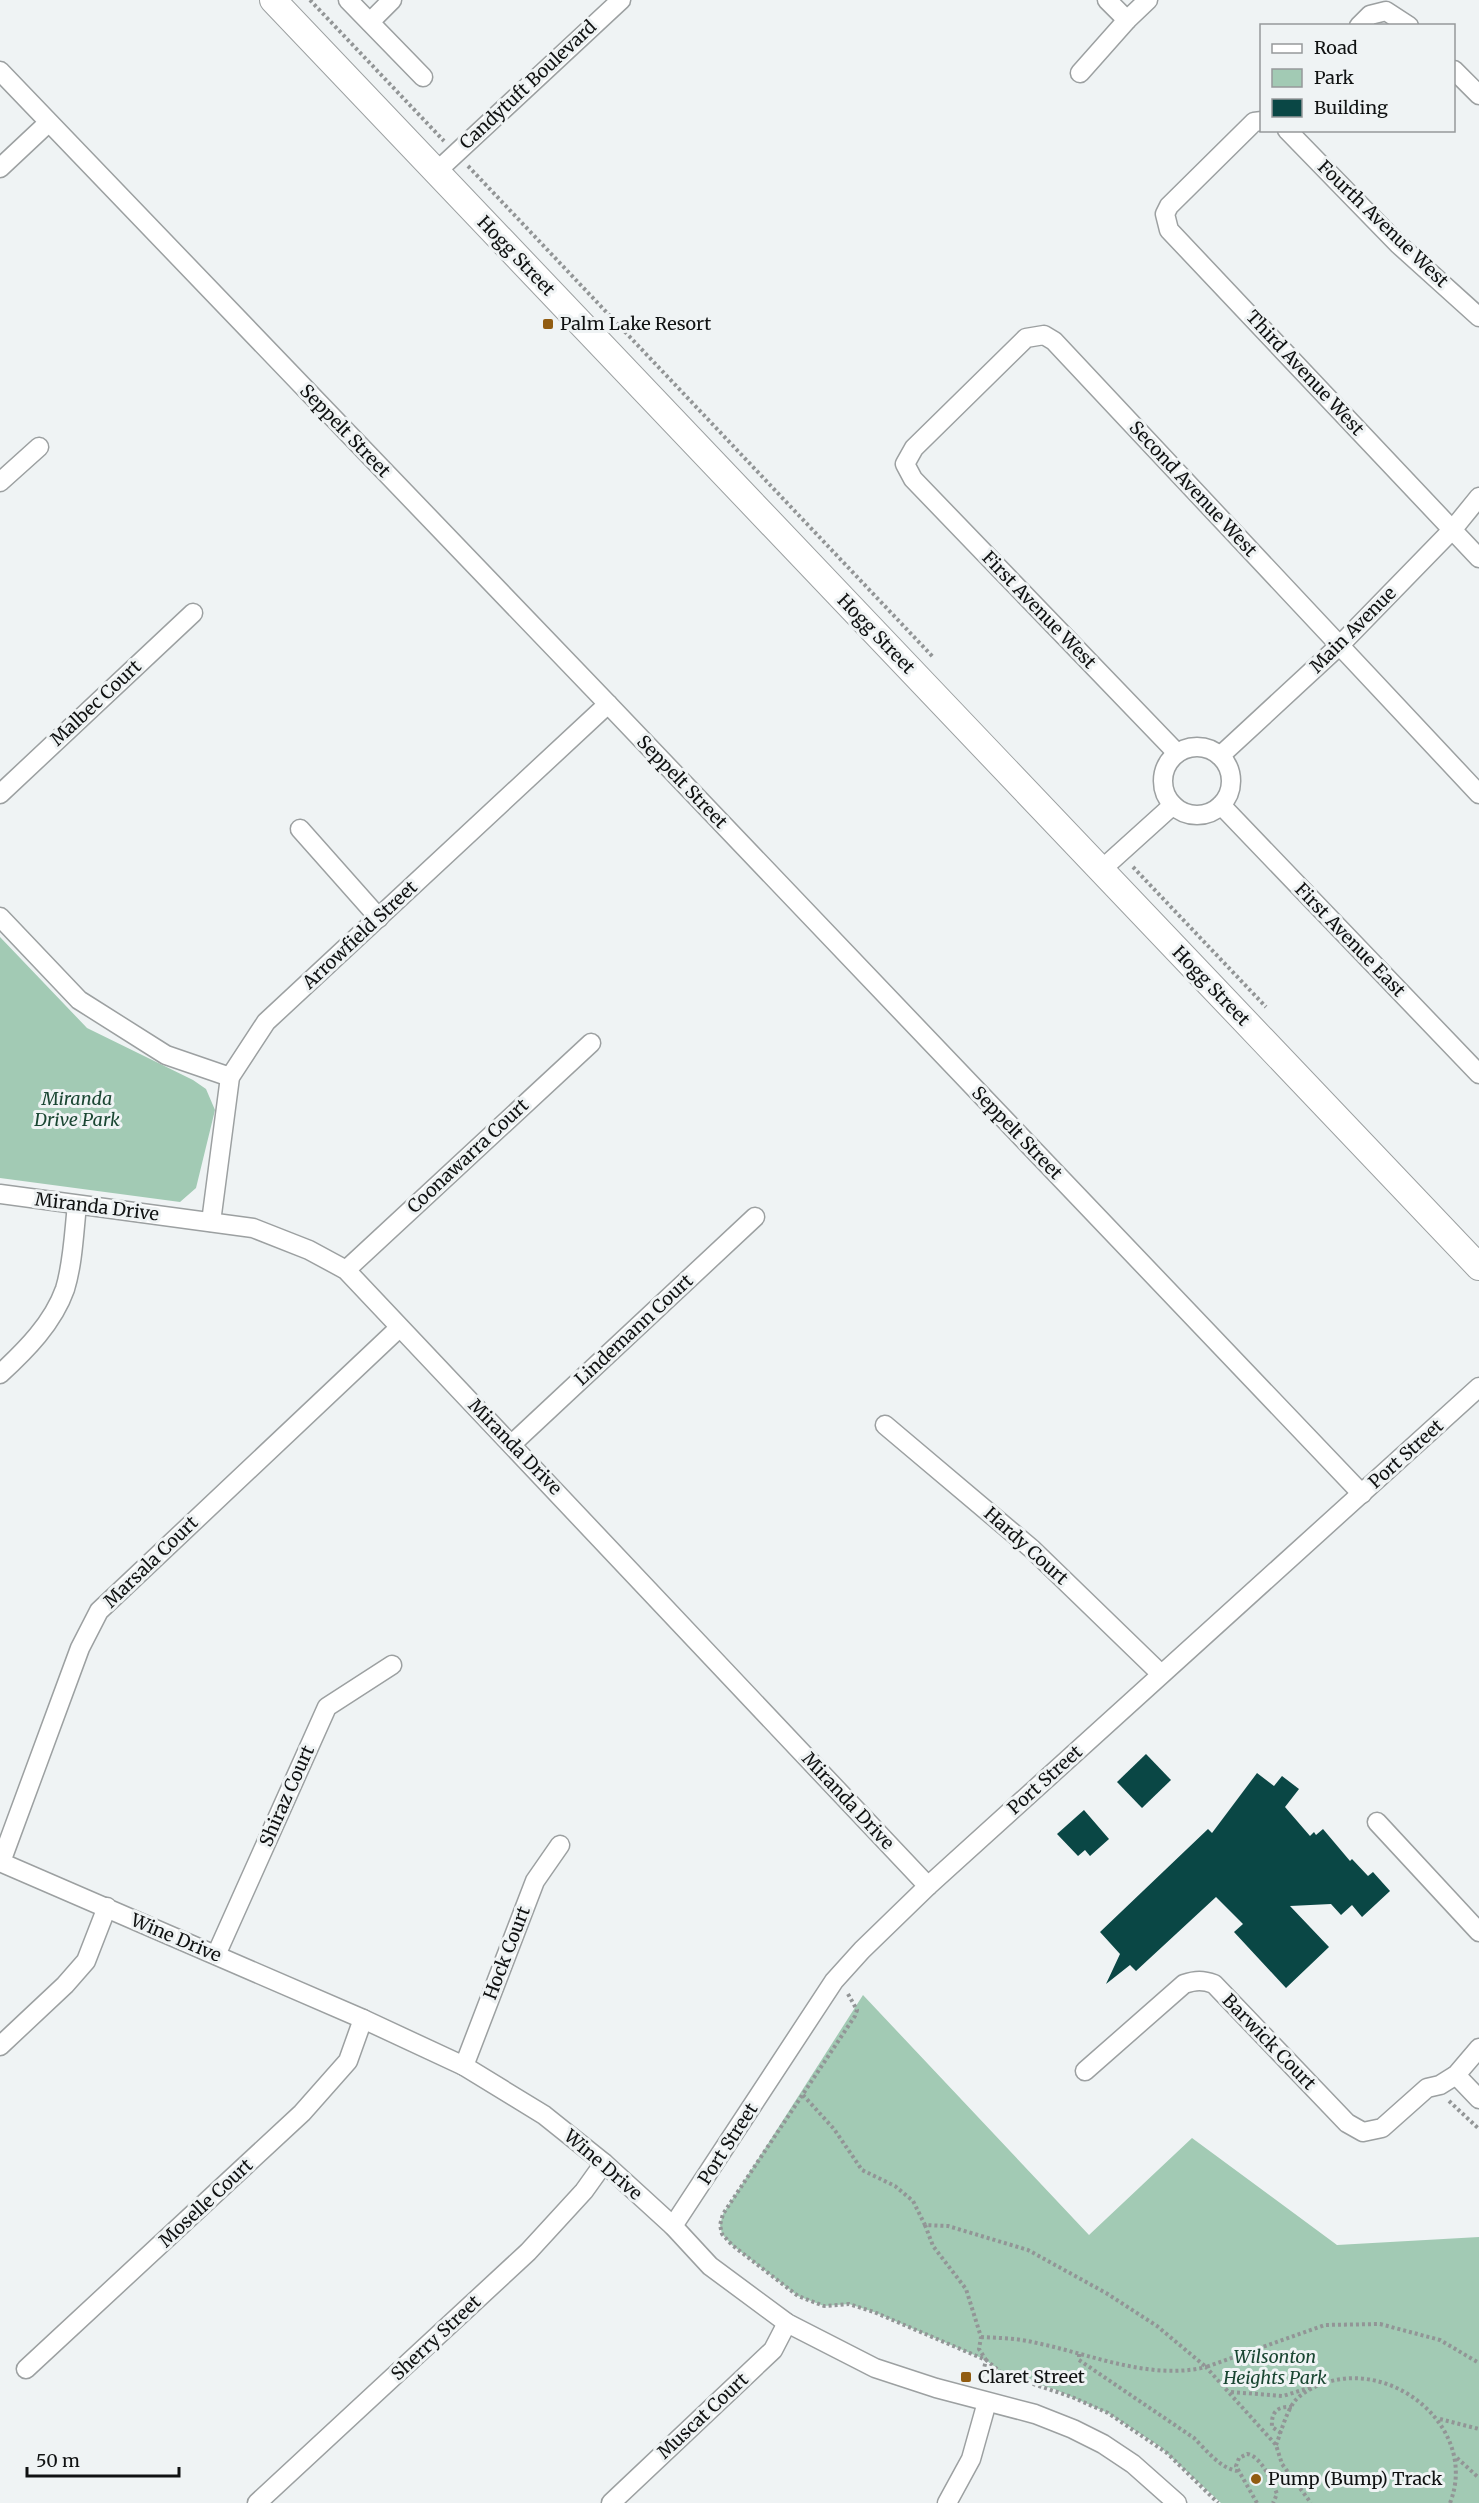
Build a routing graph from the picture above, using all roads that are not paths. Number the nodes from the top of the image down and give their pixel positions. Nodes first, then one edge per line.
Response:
1 (273, 0) edge
2 (348, 0) edge
3 (392, 0) edge
4 (621, 0) edge
5 (1107, 0) edge
6 (1148, 0) edge
7 (1126, 20) junction
8 (370, 22) junction
9 (1361, 24) edge
10 (1406, 24) edge
11 (0, 71) edge
12 (1455, 71) edge
13 (1080, 73) dead end
14 (423, 77) dead end
15 (1479, 95) edge
16 (1260, 121) edge
17 (48, 123) junction
18 (1289, 132) edge
19 (0, 168) edge
20 (436, 172) junction
21 (1479, 317) edge
22 (39, 447) dead end
23 (905, 464) joint
24 (0, 482) edge
25 (1479, 497) edge
26 (1453, 529) junction
27 (1479, 558) edge
28 (193, 613) dead end
29 (1340, 645) junction
30 (608, 704) junction
31 (1177, 753) junction
32 (1220, 756) junction
33 (0, 794) edge
34 (1479, 794) edge
35 (1173, 805) junction
36 (1221, 805) junction
37 (300, 829) dead end
38 (1101, 870) junction
39 (0, 917) edge
40 (379, 918) junction
41 (591, 1043) dead end
42 (1479, 1074) edge
43 (230, 1077) junction
44 (0, 1194) edge
45 (77, 1205) junction
46 (755, 1217) dead end
47 (211, 1221) junction
48 (1479, 1267) edge
49 (346, 1270) junction
50 (399, 1328) junction
51 (0, 1374) edge
52 (1479, 1387) edge
53 (885, 1425) dead end
54 (512, 1444) junction
55 (1362, 1494) junction
56 (392, 1665) dead end
57 (1161, 1674) junction
58 (1377, 1822) dead end
59 (560, 1845) dead end
60 (0, 1862) edge
61 (928, 1886) junction
62 (106, 1907) junction
63 (1479, 1932) edge
64 (216, 1955) junction
65 (363, 2019) junction
66 (0, 2046) edge
67 (1479, 2048) edge
68 (464, 2066) junction
69 (1085, 2071) dead end
70 (1456, 2075) junction
71 (1479, 2098) edge
72 (604, 2163) junction
73 (673, 2226) junction
74 (787, 2323) junction
75 (26, 2369) dead end
76 (982, 2400) junction
77 (257, 2503) edge
78 (611, 2503) edge
79 (947, 2503) edge
80 (1177, 2503) edge

1 - 20 street, Hogg Street
2 - 8 street
3 - 8 street
4 - 20 street, Candytuft Boulevard
5 - 7 street
6 - 7 street
7 - 13 street
8 - 14 street
9 - 10 street
11 - 17 street, Seppelt Street
12 - 15 street
16 - 26 street, Third Avenue West
17 - 19 street
17 - 30 street, Seppelt Street
18 - 21 street, Fourth Avenue West
20 - 38 street, Hogg Street
22 - 24 street
23 - 29 street, Second Avenue West
23 - 31 street, First Avenue West
25 - 26 street, Main Avenue
26 - 27 street, Third Avenue West
26 - 29 street, Main Avenue
28 - 33 street, Malbec Court
29 - 32 street, Main Avenue
29 - 34 street, Second Avenue West
30 - 40 street, Arrowfield Street
30 - 55 street, Seppelt Street
31 - 32 street
31 - 35 street
32 - 36 street
35 - 36 street
35 - 38 street
36 - 42 street, First Avenue East
37 - 40 street
38 - 48 street, Hogg Street
39 - 43 street
40 - 43 street, Arrowfield Street
41 - 49 street, Coonawarra Court
43 - 47 street, Arrowfield Street
44 - 45 street, Miranda Drive
45 - 47 street, Miranda Drive
45 - 51 street
46 - 54 street, Lindemann Court
47 - 49 street, Miranda Drive
49 - 50 street, Miranda Drive
50 - 54 street, Miranda Drive
50 - 60 street, Marsala Court
52 - 55 street, Port Street
53 - 57 street, Hardy Court
54 - 61 street, Miranda Drive
55 - 57 street, Port Street
56 - 64 street, Shiraz Court
57 - 61 street, Port Street
58 - 63 street
59 - 68 street, Hock Court
60 - 62 street, Wine Drive
61 - 73 street, Port Street
62 - 64 street, Wine Drive
62 - 66 street
64 - 65 street, Wine Drive
65 - 68 street, Wine Drive
65 - 75 street, Moselle Court
67 - 70 street, Barwick Court
68 - 72 street, Wine Drive
69 - 70 street, Barwick Court
70 - 71 street
72 - 73 street, Wine Drive
72 - 77 street, Sherry Street
73 - 74 street, Wine Drive
74 - 76 street, Wine Drive
74 - 78 street, Muscat Court
76 - 79 street
76 - 80 street, Wine Drive

